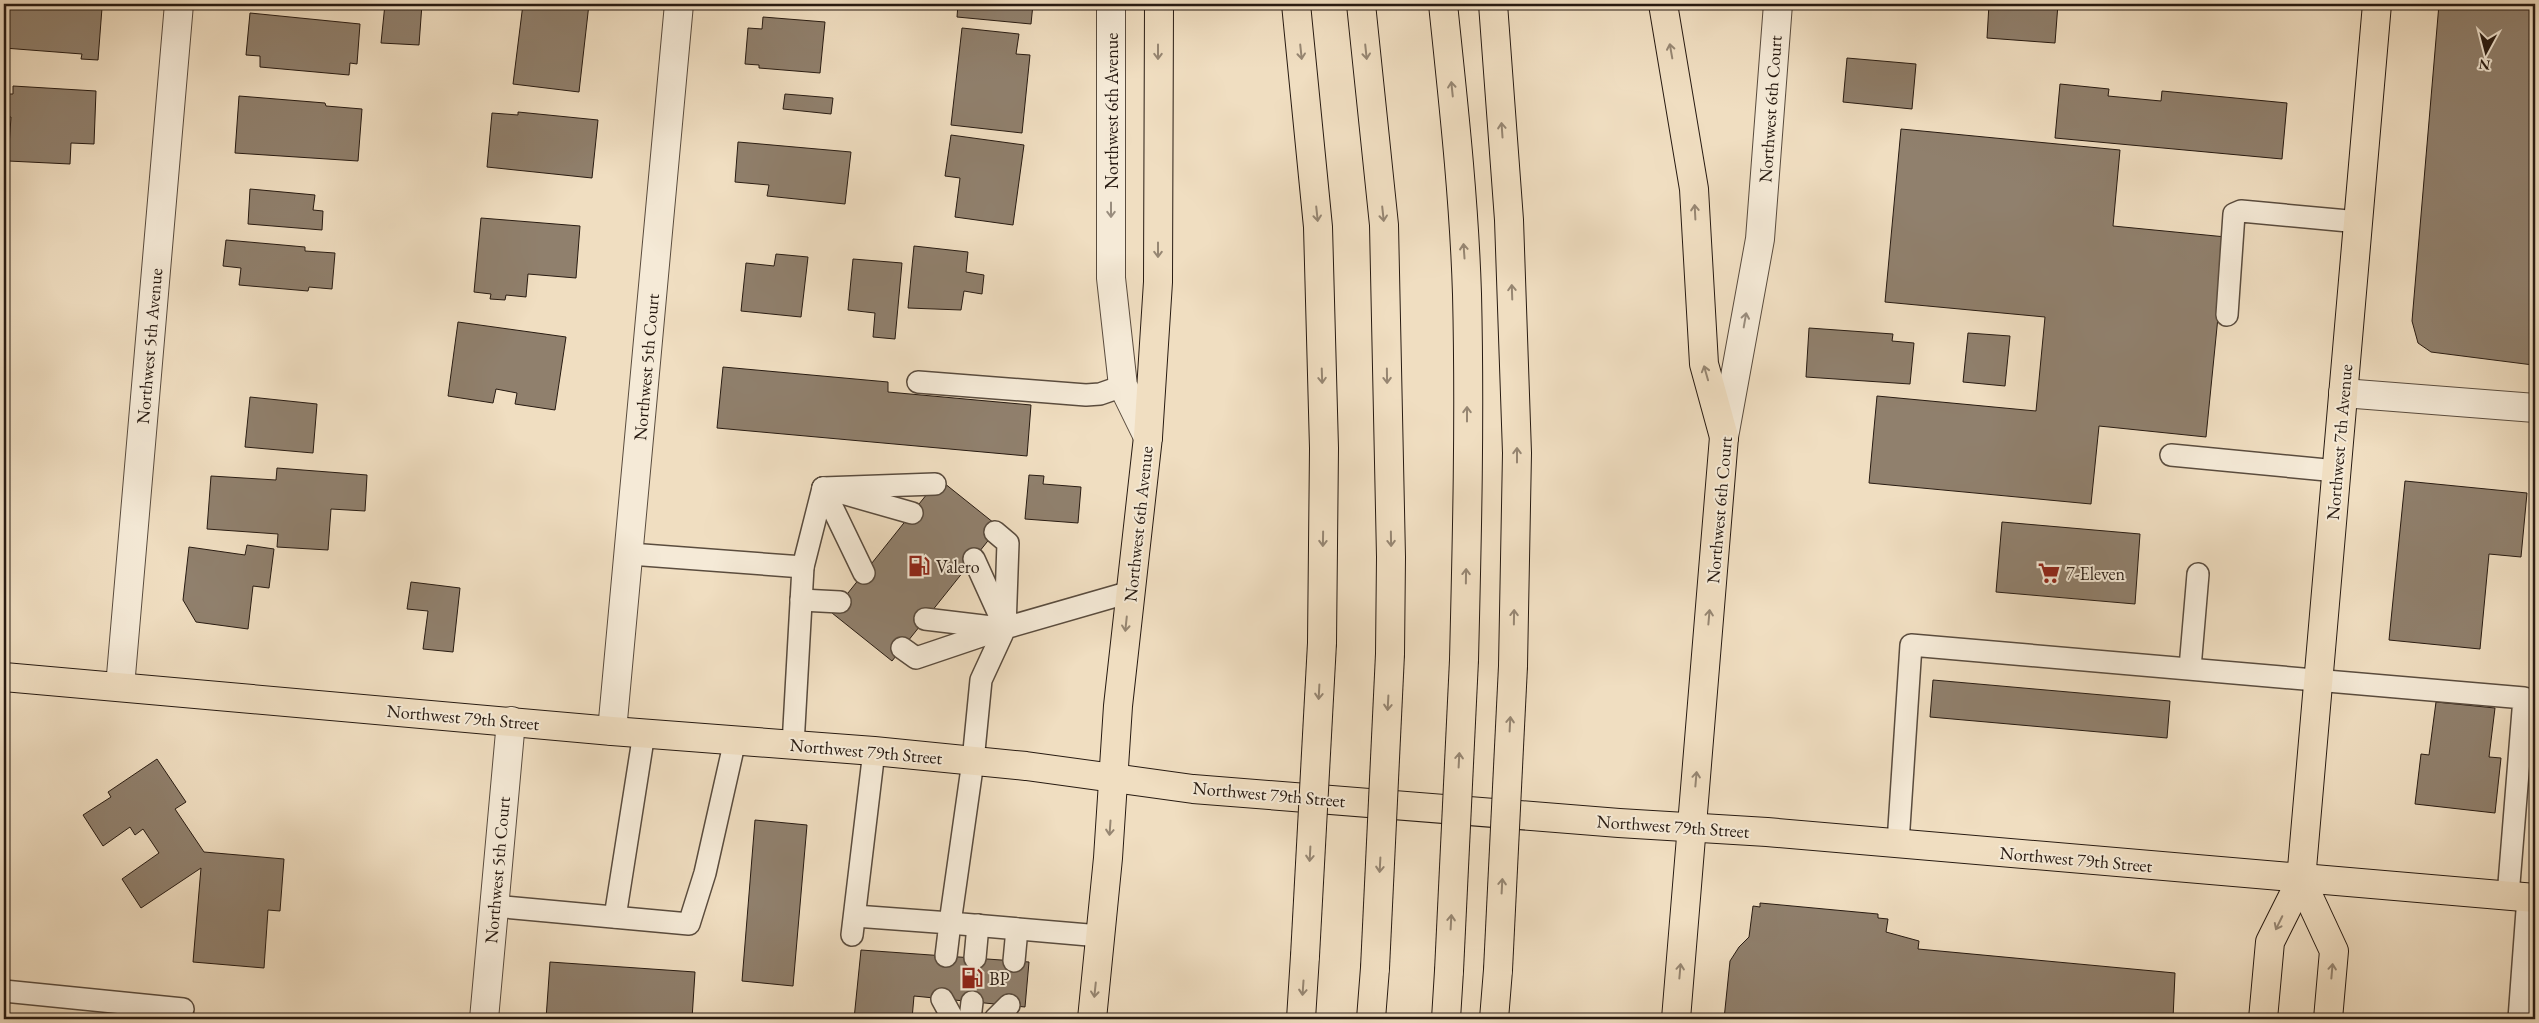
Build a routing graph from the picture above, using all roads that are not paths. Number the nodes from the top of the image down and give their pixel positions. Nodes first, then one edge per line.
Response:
1 (179, 4) edge
2 (679, 4) edge
3 (1111, 4) edge
4 (1158, 4) edge
5 (1296, 4) edge
6 (1361, 4) edge
7 (1443, 4) edge
8 (1493, 4) edge
9 (1663, 4) edge
10 (1778, 4) edge
11 (2376, 4) edge
12 (2359, 222) junction
13 (2227, 314) dead end
14 (918, 382) dead end
15 (1123, 386) junction
16 (2343, 392) junction
17 (2535, 408) edge
18 (1148, 437) junction
19 (1724, 437) junction
20 (2171, 455) dead end
21 (2337, 471) junction
22 (935, 484) dead end
23 (823, 488) junction
24 (912, 513) dead end
25 (996, 532) dead end
26 (630, 554) junction
27 (974, 559) dead end
28 (803, 567) junction
29 (864, 573) dead end
30 (2198, 574) dead end
31 (1130, 592) junction
32 (801, 600) junction
33 (840, 602) dead end
34 (925, 619) dead end
35 (1005, 628) junction
36 (902, 648) dead end
37 (2190, 668) junction
38 (4, 677) edge
39 (2318, 679) junction
40 (120, 687) junction
41 (511, 721) junction
42 (612, 730) junction
43 (644, 733) junction
44 (735, 740) junction
45 (793, 745) junction
46 (874, 751) junction
47 (973, 761) junction
48 (1113, 779) junction
49 (1692, 827) junction
50 (1898, 843) junction
51 (2301, 880) junction
52 (2524, 897) edge
53 (493, 906) junction
54 (615, 917) junction
55 (950, 923) junction
56 (978, 925) junction
57 (1017, 929) junction
58 (1100, 936) junction
59 (946, 956) dead end
60 (975, 958) dead end
61 (1014, 961) dead end
62 (4, 991) edge
63 (942, 999) dead end
64 (183, 1010) dead end
65 (484, 1019) edge
66 (953, 1019) edge
67 (1092, 1019) edge
68 (1301, 1019) edge
69 (1372, 1019) edge
70 (1446, 1019) edge
71 (1494, 1019) edge
72 (1676, 1019) edge
73 (2262, 1019) edge
74 (2328, 1019) edge
75 (2519, 1019) edge

1 - 40 street, Northwest 5th Avenue
2 - 26 street, Northwest 5th Court
3 -> 15 street, Northwest 6th Avenue
4 -> 18 main road
5 -> 68 main road, bridge
6 -> 69 main road, bridge
70 -> 7 main road, bridge
71 -> 8 main road, bridge
19 -> 9 main road
19 -> 10 street, Northwest 6th Court
11 - 12 main road, Northwest 7th Avenue
12 - 13 lane
12 - 16 main road, Northwest 7th Avenue
14 - 15 lane
15 - 18 street, Northwest 6th Avenue
16 - 17 street
16 - 21 main road, Northwest 7th Avenue
18 - 31 main road, Northwest 6th Avenue
49 -> 19 main road, Northwest 6th Court
20 - 21 lane
21 - 39 main road, Northwest 7th Avenue
22 - 23 lane
23 - 24 lane
23 - 28 lane
23 - 29 lane
25 - 35 lane
26 - 28 lane
26 - 42 street, Northwest 5th Court
27 - 35 lane
28 - 32 lane
30 - 37 lane
31 - 35 lane
31 -> 48 main road, Northwest 6th Avenue
32 - 33 lane
32 - 45 lane
34 - 35 lane
35 - 36 lane
35 - 47 lane
37 - 39 lane
37 - 50 lane
38 - 40 main road, Northwest 79th Street
39 - 51 main road, Northwest 7th Avenue
39 - 52 lane
40 - 41 main road, Northwest 79th Street
41 - 42 main road, Northwest 79th Street
41 - 53 street, Northwest 5th Court
42 - 43 main road, Northwest 79th Street
43 - 44 main road, Northwest 79th Street
43 - 54 lane
44 - 45 main road, Northwest 79th Street
44 - 54 lane
45 - 46 main road, Northwest 79th Street
46 - 47 main road, Northwest 79th Street
46 - 55 lane
47 - 48 main road, Northwest 79th Street
47 - 55 lane
48 - 49 main road, Northwest 79th Street
48 -> 58 main road, Northwest 6th Avenue
49 - 50 main road, Northwest 79th Street
72 -> 49 main road, Northwest 6th Court
50 - 51 main road, Northwest 79th Street
51 - 52 main road, Northwest 79th Street
51 -> 73 main road, Northwest 7th Avenue
74 -> 51 main road, Northwest 7th Avenue
52 - 75 lane
53 - 54 lane
53 - 65 street, Northwest 5th Court
55 - 56 lane
55 - 59 lane
56 - 57 lane
56 - 60 lane
57 - 58 lane
57 - 61 lane
58 -> 67 main road, Northwest 6th Avenue
62 - 64 lane
63 - 66 lane

